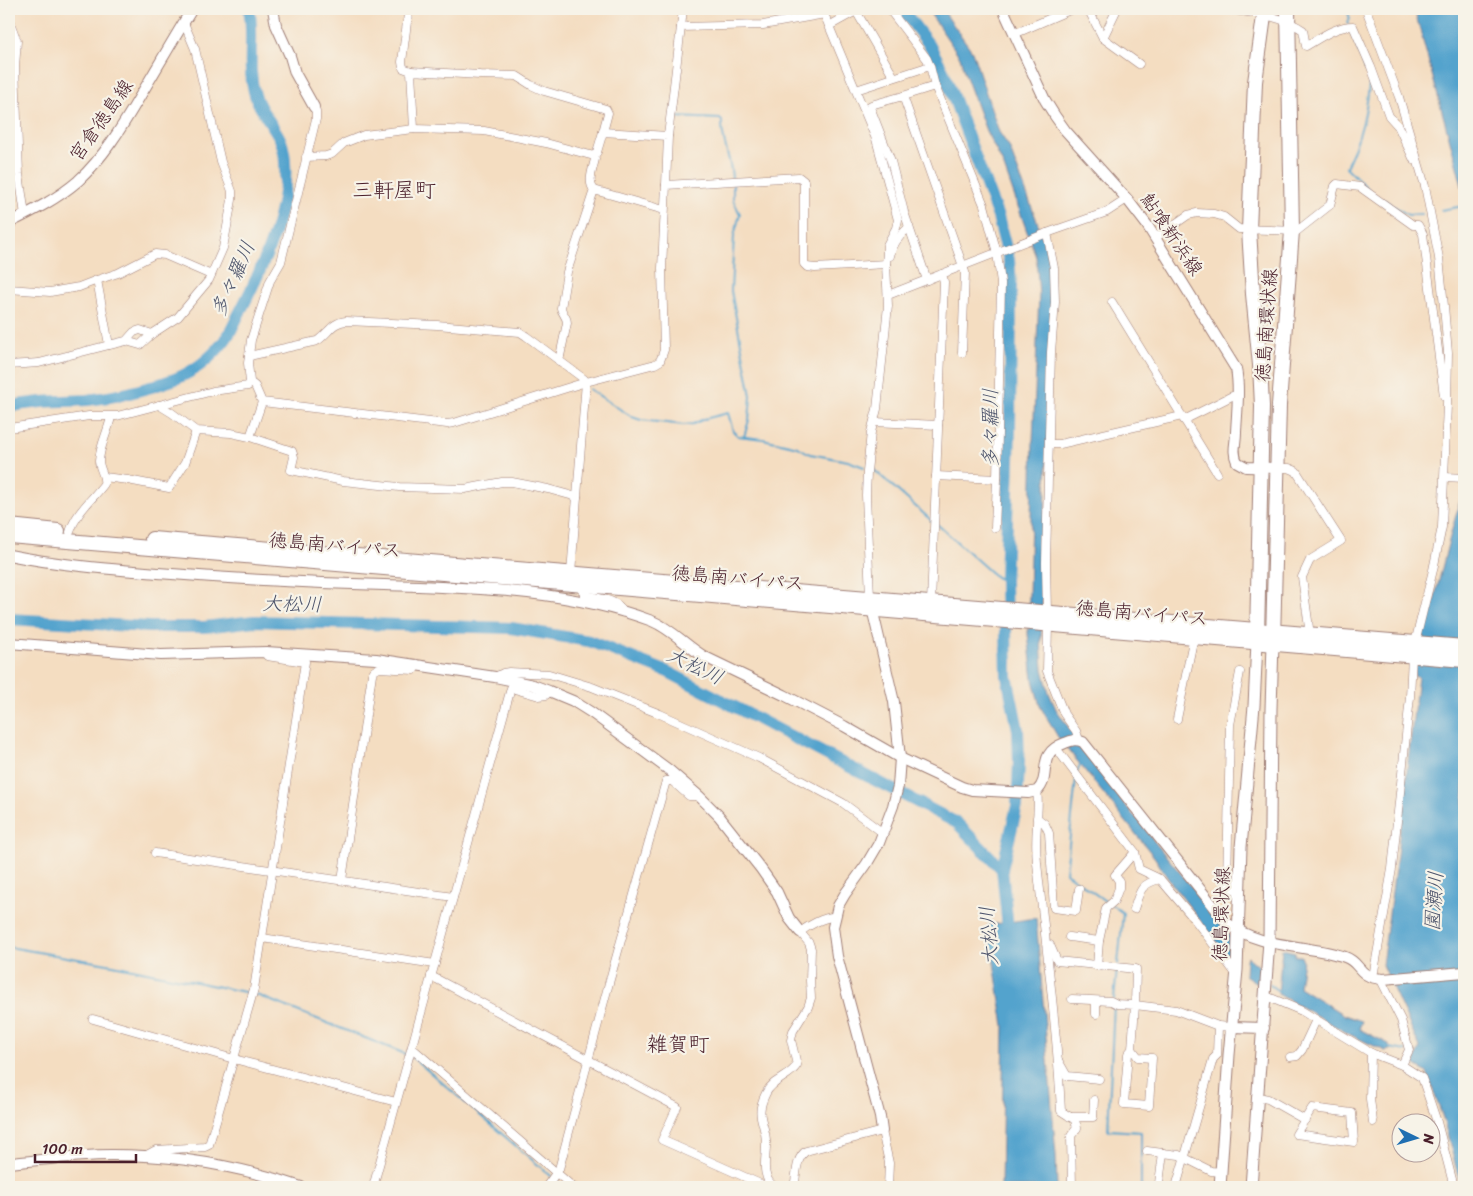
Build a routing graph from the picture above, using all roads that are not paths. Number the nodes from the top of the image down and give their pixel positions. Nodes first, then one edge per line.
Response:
1 (192, 9) edge
2 (273, 9) edge
3 (387, 9) edge
4 (682, 9) edge
5 (889, 9) edge
6 (1003, 9) edge
7 (1072, 9) edge
8 (1088, 9) edge
9 (1117, 9) edge
10 (1227, 9) edge
11 (1366, 9) edge
12 (858, 10) edge
13 (824, 12) edge
14 (1264, 12) edge
15 (1288, 16) edge
16 (9, 20) edge
17 (184, 23) junction
18 (830, 26) junction
19 (680, 28) junction
20 (1014, 34) junction
21 (1103, 38) junction
22 (1140, 64) dead end
23 (930, 66) junction
24 (411, 70) junction
25 (894, 77) junction
26 (935, 86) junction
27 (856, 90) junction
28 (903, 96) junction
29 (314, 107) joint
30 (414, 129) junction
31 (603, 132) junction
32 (668, 136) junction
33 (594, 156) junction
34 (306, 157) junction
35 (1419, 167) junction
36 (666, 185) junction
37 (594, 190) junction
38 (1128, 199) junction
39 (664, 210) junction
40 (25, 215) junction
41 (9, 223) edge
42 (909, 227) junction
43 (1250, 230) junction
44 (1292, 231) junction
45 (1045, 234) junction
46 (1155, 238) junction
47 (998, 253) junction
48 (886, 264) junction
49 (963, 265) junction
50 (942, 274) junction
51 (212, 275) junction
52 (97, 280) junction
53 (927, 280) junction
54 (9, 290) edge
55 (891, 294) junction
56 (1112, 302) dead end
57 (152, 334) junction
58 (126, 341) junction
59 (109, 345) junction
60 (962, 352) dead end
61 (249, 356) junction
62 (560, 361) junction
63 (9, 365) edge
64 (250, 382) junction
65 (586, 382) junction
66 (1238, 396) junction
67 (262, 402) junction
68 (1448, 404) junction
69 (159, 405) junction
70 (110, 417) junction
71 (1183, 418) junction
72 (874, 422) junction
73 (938, 425) junction
74 (9, 428) edge
75 (196, 431) junction
76 (250, 437) junction
77 (1049, 444) junction
78 (1261, 468) junction
79 (1277, 468) junction
80 (1217, 473) dead end
81 (936, 476) junction
82 (104, 477) junction
83 (1448, 477) junction
84 (997, 478) junction
85 (1464, 478) edge
86 (577, 497) junction
87 (9, 526) edge
88 (995, 528) dead end
89 (70, 532) junction
90 (9, 536) edge
91 (9, 555) edge
92 (574, 579) junction
93 (871, 603) junction
94 (931, 604) junction
95 (623, 612) junction
96 (993, 614) junction
97 (1046, 618) junction
98 (1310, 635) junction
99 (1194, 636) junction
100 (1257, 636) junction
101 (1273, 637) junction
102 (9, 643) edge
103 (1464, 647) edge
104 (1415, 649) junction
105 (266, 652) junction
106 (1464, 660) edge
107 (416, 664) junction
108 (1240, 672) dead end
109 (496, 677) junction
110 (549, 691) junction
111 (1177, 719) dead end
112 (1077, 740) junction
113 (1058, 746) junction
114 (900, 762) junction
115 (1032, 792) junction
116 (699, 796) junction
117 (1037, 818) junction
118 (885, 830) junction
119 (1135, 852) junction
120 (155, 853) dead end
121 (272, 870) junction
122 (1160, 879) junction
123 (342, 880) junction
124 (1079, 889) dead end
125 (1239, 892) junction
126 (453, 897) junction
127 (1134, 909) dead end
128 (834, 918) junction
129 (800, 932) junction
130 (1239, 932) junction
131 (1069, 937) dead end
132 (262, 938) junction
133 (1047, 940) junction
134 (1099, 941) junction
135 (1269, 941) junction
136 (435, 964) junction
137 (1097, 966) junction
138 (1236, 972) junction
139 (1464, 972) edge
140 (431, 976) junction
141 (1379, 978) junction
142 (1266, 993) junction
143 (1072, 999) dead end
144 (1096, 1000) junction
145 (1135, 1005) junction
146 (1096, 1014) dead end
147 (93, 1018) dead end
148 (1316, 1020) junction
149 (1218, 1026) junction
150 (1231, 1027) junction
151 (1264, 1028) junction
152 (412, 1048) junction
153 (1132, 1049) junction
154 (1371, 1053) junction
155 (1223, 1055) junction
156 (1290, 1057) dead end
157 (234, 1059) junction
158 (588, 1059) junction
159 (1058, 1060) junction
160 (1402, 1066) junction
161 (1099, 1079) dead end
162 (1258, 1097) junction
163 (1094, 1100) dead end
164 (396, 1102) junction
165 (1070, 1117) junction
166 (1305, 1120) junction
167 (1372, 1122) dead end
168 (882, 1131) junction
169 (1147, 1151) dead end
170 (1163, 1153) junction
171 (144, 1156) junction
172 (1184, 1157) junction
173 (9, 1164) edge
174 (1221, 1172) junction
175 (558, 1174) junction
176 (1159, 1183) dead end
177 (772, 1186) edge
178 (302, 1187) edge
179 (373, 1187) edge
180 (546, 1187) edge
181 (573, 1187) edge
182 (794, 1187) edge
183 (888, 1187) edge
184 (1072, 1187) edge
185 (1176, 1187) edge
186 (1220, 1187) edge
187 (1251, 1187) edge
188 (1454, 1187) edge

1 - 17 street, 宮倉徳島線
2 - 29 street
3 - 24 street
4 - 19 street
5 - 23 street
6 - 20 street, 鮎喰新浜線
7 - 20 street
8 - 21 street
9 - 21 street
10 - 14 street
11 - 35 street
12 - 18 street
12 - 25 street
13 - 18 street
13 - 19 street
14 - 15 street
14 - 43 highway, 徳島南環状線
15 - 35 street
15 - 44 highway, 徳島南環状線
16 - 40 street
17 - 40 street, 宮倉徳島線
17 - 51 street
18 - 27 street
19 - 32 street
20 - 38 street, 鮎喰新浜線
21 - 22 street
23 - 25 street
23 - 26 street
24 - 30 street
24 - 31 street
25 - 27 street
26 - 28 street
26 - 47 street
27 - 48 street
28 - 42 street
28 - 49 street
29 - 34 street
30 - 33 street
30 - 34 street
31 - 32 street
31 - 33 street
32 - 36 street
33 - 37 street
34 - 61 street
35 - 68 street
36 - 39 street
36 - 48 street
37 - 39 street
37 - 62 street
38 - 45 street
38 - 46 street, 鮎喰新浜線
39 - 65 street
40 - 41 street, 宮倉徳島線
42 - 53 street
42 - 55 street
43 - 44 street
43 - 46 street
43 - 78 highway, 徳島南環状線
44 - 68 street
44 - 79 highway, 徳島南環状線
45 - 47 street
45 - 77 street
46 - 66 street, 鮎喰新浜線
47 - 49 street
47 - 84 street
48 - 55 street
49 - 50 street
49 - 60 street
50 - 53 street
50 - 73 street
51 - 52 street
51 - 57 street
52 - 54 street
52 - 59 street
53 - 55 street
55 - 72 street
56 - 71 street
57 - 58 street
57 - 58 street
58 - 59 street
59 - 63 street
61 - 62 street
61 - 64 street
62 - 65 street
64 - 67 street
64 - 69 street
65 - 67 street
65 - 86 street
66 - 71 street
66 - 78 street, 鮎喰新浜線
67 - 76 street
68 - 83 street
69 - 70 street
69 - 75 street
70 - 74 street
70 - 82 street
71 - 77 street
71 - 80 street
72 - 73 street
72 - 93 street
73 - 81 street
75 - 76 street
75 - 82 street
76 - 86 street
77 - 97 street
78 - 79 street, 鮎喰新浜線
78 - 100 highway, 徳島南環状線
79 - 98 street
79 - 101 highway, 徳島南環状線
81 - 84 street
81 - 94 street
82 - 89 street
83 - 85 street
83 - 104 street
84 - 88 street
86 - 92 street
87 - 89 highway, 徳島南バイパス
89 - 92 highway, 徳島南バイパス
90 - 92 highway, 徳島南バイパス
91 - 95 street
92 - 93 highway, 徳島南バイパス
92 - 95 street
93 - 94 highway, 徳島南バイパス
93 - 96 highway, 徳島南バイパス
93 - 114 street
94 - 96 highway, 徳島南バイパス
95 - 114 street
96 - 97 highway, 徳島南バイパス
97 - 99 highway, 徳島南バイパス
97 - 100 highway, 徳島南バイパス
97 - 112 street
98 - 101 highway, 徳島南バイパス
98 - 104 highway, 徳島南バイパス
99 - 100 highway, 徳島南バイパス
99 - 111 street
100 - 101 highway, 徳島南バイパス
100 - 125 main road, 徳島環状線
101 - 104 highway, 徳島南バイパス
101 - 135 main road
102 - 105 street
103 - 104 highway, 徳島南バイパス
104 - 106 highway, 徳島南バイパス
104 - 141 street
105 - 107 street
105 - 121 street
107 - 109 street
107 - 123 street
108 - 125 street
109 - 110 street
109 - 118 street
110 - 116 street
110 - 126 street
112 - 113 street
112 - 130 street
113 - 115 street
113 - 119 street
114 - 115 street
114 - 118 street
115 - 117 street
116 - 129 street
116 - 158 street
117 - 124 street
117 - 133 street
118 - 128 street
119 - 122 street
119 - 134 street
120 - 121 street
121 - 123 street
121 - 132 street
122 - 127 street
122 - 138 street
123 - 126 street
125 - 130 main road, 徳島環状線
126 - 136 street
128 - 129 street
128 - 168 street
129 - 177 street
130 - 135 street
130 - 138 main road, 徳島環状線
131 - 134 street
132 - 136 street
132 - 157 street
133 - 137 street
133 - 159 street
134 - 137 street
135 - 141 street
135 - 142 main road
136 - 140 street
137 - 145 street
138 - 150 main road, 徳島環状線
139 - 141 street
140 - 152 street
140 - 158 street
141 - 160 street
142 - 148 street
142 - 151 main road
143 - 144 street
144 - 145 street
144 - 146 street
145 - 149 street
145 - 153 street
147 - 157 street
148 - 154 street
148 - 156 street
149 - 150 street
149 - 155 street
150 - 151 street
150 - 155 main road, 徳島環状線
151 - 162 main road
152 - 164 street
152 - 175 street
153 - 153 street
154 - 160 street
154 - 167 street
155 - 172 street
155 - 174 main road, 徳島環状線
157 - 164 street
157 - 171 street
158 - 175 street
158 - 177 street
159 - 161 street
159 - 165 street
160 - 188 street
162 - 166 street
162 - 187 main road
163 - 165 street
164 - 179 street
165 - 184 street
166 - 166 street
168 - 182 street
168 - 183 street
169 - 170 street
170 - 172 street
170 - 176 street
171 - 173 street
171 - 178 street
172 - 174 street
172 - 185 street
174 - 186 main road, 徳島環状線
175 - 180 street
175 - 181 street

